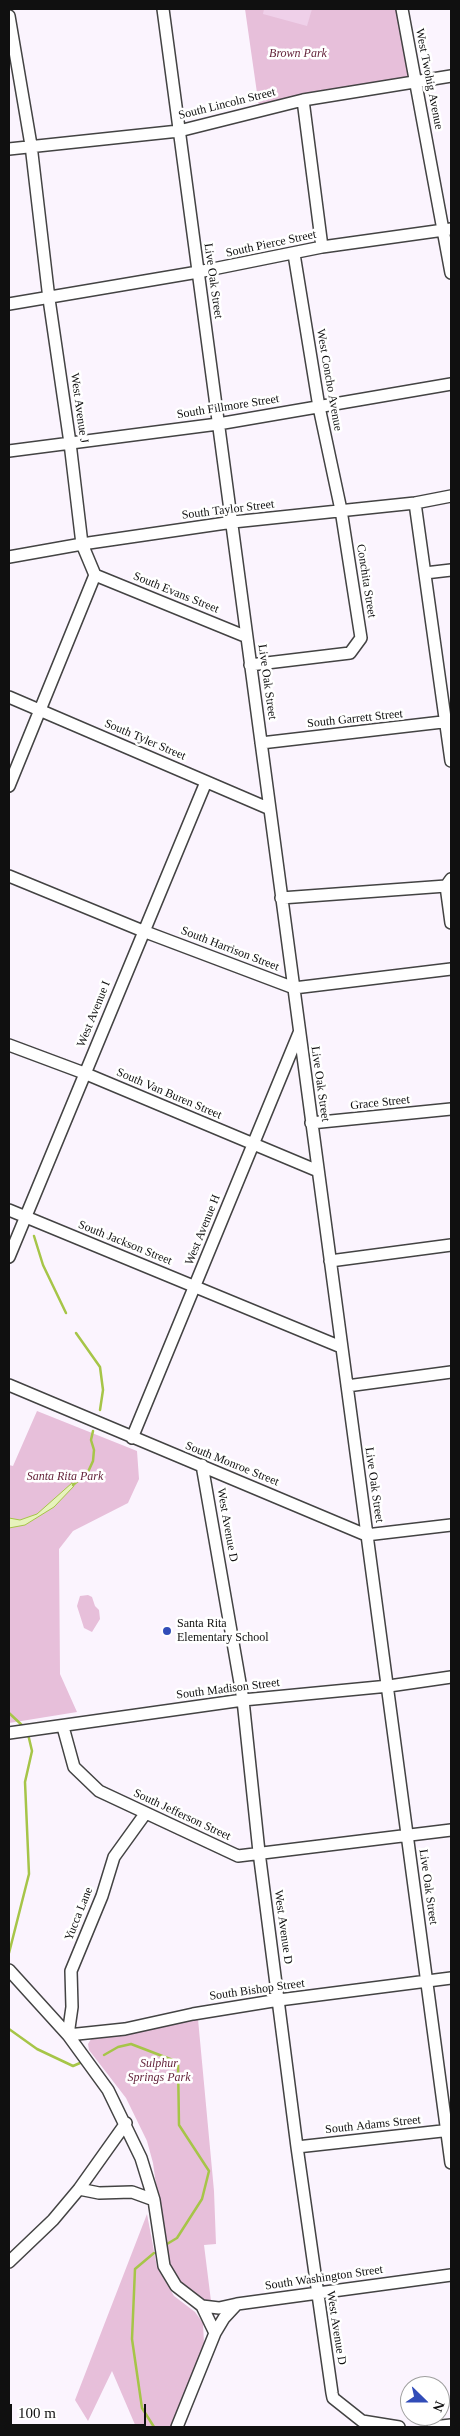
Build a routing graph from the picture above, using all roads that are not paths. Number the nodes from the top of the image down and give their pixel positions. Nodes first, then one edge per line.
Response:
1 (163, 9) edge
2 (402, 9) edge
3 (9, 16) edge
4 (451, 76) edge
5 (415, 82) junction
6 (303, 100) junction
7 (179, 130) junction
8 (30, 145) junction
9 (9, 149) edge
10 (448, 230) edge
11 (322, 247) junction
12 (294, 254) junction
13 (198, 272) junction
14 (451, 272) edge
15 (49, 299) junction
16 (9, 304) edge
17 (451, 384) edge
18 (319, 407) junction
19 (218, 424) junction
20 (70, 443) junction
21 (9, 452) edge
22 (451, 496) edge
23 (415, 503) junction
24 (341, 510) junction
25 (233, 522) junction
26 (82, 544) junction
27 (9, 557) edge
28 (451, 570) edge
29 (425, 573) junction
30 (95, 575) junction
31 (247, 637) junction
32 (250, 665) junction
33 (9, 697) edge
34 (39, 710) junction
35 (448, 722) edge
36 (261, 743) junction
37 (451, 761) edge
38 (206, 782) junction
39 (9, 786) edge
40 (270, 809) junction
41 (9, 876) edge
42 (449, 883) edge
43 (281, 898) junction
44 (451, 923) edge
45 (143, 931) junction
46 (451, 970) edge
47 (294, 988) junction
48 (299, 1033) junction
49 (9, 1045) edge
50 (84, 1073) junction
51 (451, 1110) edge
52 (312, 1123) junction
53 (253, 1144) junction
54 (318, 1171) junction
55 (9, 1210) edge
56 (25, 1217) junction
57 (451, 1245) edge
58 (9, 1257) edge
59 (330, 1261) junction
60 (195, 1286) junction
61 (341, 1347) junction
62 (451, 1372) edge
63 (9, 1385) edge
64 (346, 1386) junction
65 (132, 1438) junction
66 (202, 1465) junction
67 (451, 1525) edge
68 (366, 1535) junction
69 (451, 1677) edge
70 (389, 1686) junction
71 (243, 1700) junction
72 (63, 1727) junction
73 (9, 1734) edge
74 (144, 1814) junction
75 (451, 1830) edge
76 (407, 1836) junction
77 (259, 1852) junction
78 (9, 1970) edge
79 (451, 1978) edge
80 (428, 1982) junction
81 (279, 2000) junction
82 (68, 2034) junction
83 (126, 2123) junction
84 (449, 2130) edge
85 (297, 2147) junction
86 (451, 2163) edge
87 (79, 2189) junction
88 (154, 2200) junction
89 (9, 2262) edge
90 (451, 2276) edge
91 (317, 2292) junction
92 (237, 2304) junction
93 (202, 2306) junction
94 (215, 2332) junction
95 (451, 2425) edge
96 (176, 2427) edge
97 (399, 2427) edge
98 (433, 2427) edge

1 - 7 street, Live Oak Street
2 - 5 street, West Twohig Avenue
3 - 8 street, West Avenue J
4 - 5 street, South Lincoln Street
5 - 6 street, South Lincoln Street
5 - 10 street, West Twohig Avenue
6 - 7 street, South Lincoln Street
6 - 11 street
7 - 8 street, South Lincoln Street
7 - 13 street, Live Oak Street
8 - 9 street, South Lincoln Street
8 - 15 street, West Avenue J
10 - 11 street, South Pierce Street
10 - 14 street, West Twohig Avenue
11 - 12 street, South Pierce Street
12 - 13 street, South Pierce Street
12 - 18 street, West Concho Avenue
13 - 15 street, South Pierce Street
13 - 19 street, Live Oak Street
15 - 16 street, South Pierce Street
15 - 20 street, West Avenue J
17 - 18 street, South Fillmore Street
18 - 19 street, South Fillmore Street
18 - 24 street, West Concho Avenue
19 - 20 street, South Fillmore Street
19 - 25 street, Live Oak Street
20 - 21 street, South Fillmore Street
20 - 26 street, West Avenue J
22 - 23 street, South Taylor Street
23 - 24 street, South Taylor Street
23 - 29 street
24 - 25 street, South Taylor Street
24 - 32 street, Conchita Street
25 - 26 street, South Taylor Street
25 - 31 street, Live Oak Street
26 - 27 street, South Taylor Street
26 - 30 street, West Avenue J
28 - 29 street
29 - 35 street
30 - 31 street, South Evans Street
30 - 34 street
31 - 32 street, Live Oak Street
32 - 36 street, Live Oak Street
33 - 34 street, South Tyler Street
34 - 38 street, South Tyler Street
34 - 39 street
35 - 36 street, South Garrett Street
35 - 37 street
36 - 40 street, Live Oak Street
38 - 40 street, South Tyler Street
38 - 45 street, West Avenue I
40 - 43 street, Live Oak Street
41 - 45 street, South Harrison Street
42 - 43 street
42 - 44 street
43 - 47 street, Live Oak Street
45 - 47 street, South Harrison Street
45 - 50 street, West Avenue I
46 - 47 street, South Harrison Street
47 - 48 street, Live Oak Street
48 - 52 street, Live Oak Street
48 - 53 street, West Avenue H
49 - 50 street, South Van Buren Street
50 - 53 street, South Van Buren Street
50 - 56 street, West Avenue I
51 - 52 street, Grace Street
52 - 54 street, Live Oak Street
53 - 54 street, South Van Buren Street
53 - 60 street, West Avenue H
54 - 59 street, Live Oak Street
55 - 56 street, South Jackson Street
56 - 58 street, West Avenue I
56 - 60 street, South Jackson Street
57 - 59 street
59 - 61 street, Live Oak Street
60 - 61 street, South Jackson Street
60 - 65 street, West Avenue H
61 - 64 street, Live Oak Street
62 - 64 street
63 - 65 street, South Monroe Street
64 - 68 street, Live Oak Street
65 - 66 street, South Monroe Street
66 - 68 street, South Monroe Street
66 - 71 street, West Avenue D
67 - 68 street, South Monroe Street
68 - 70 street, Live Oak Street
69 - 70 street, South Madison Street
70 - 71 street, South Madison Street
70 - 76 street, Live Oak Street
71 - 72 street, South Madison Street
71 - 77 street, West Avenue D
72 - 73 street, South Madison Street
72 - 74 street, South Jefferson Street
74 - 77 street, South Jefferson Street
74 - 82 street, Yucca Lane
75 - 76 street, South Jefferson Street
76 - 77 street, South Jefferson Street
76 - 80 street, Live Oak Street
77 - 81 street, West Avenue D
78 - 82 street
79 - 80 street, South Bishop Street
80 - 81 street, South Bishop Street
80 - 84 street, Live Oak Street
81 - 82 street, South Bishop Street
81 - 85 street, West Avenue D
82 - 83 street
83 - 87 street
83 - 88 street
84 - 85 street, South Adams Street
84 - 86 street, Live Oak Street
85 - 91 street, West Avenue D
87 - 88 street
87 - 89 street
88 - 93 street
90 - 91 street, South Washington Street
91 - 92 street, South Washington Street
91 - 97 street, West Avenue D
92 - 93 street, South Washington Street
92 - 94 street
93 - 94 street
94 - 96 street
95 - 98 street

